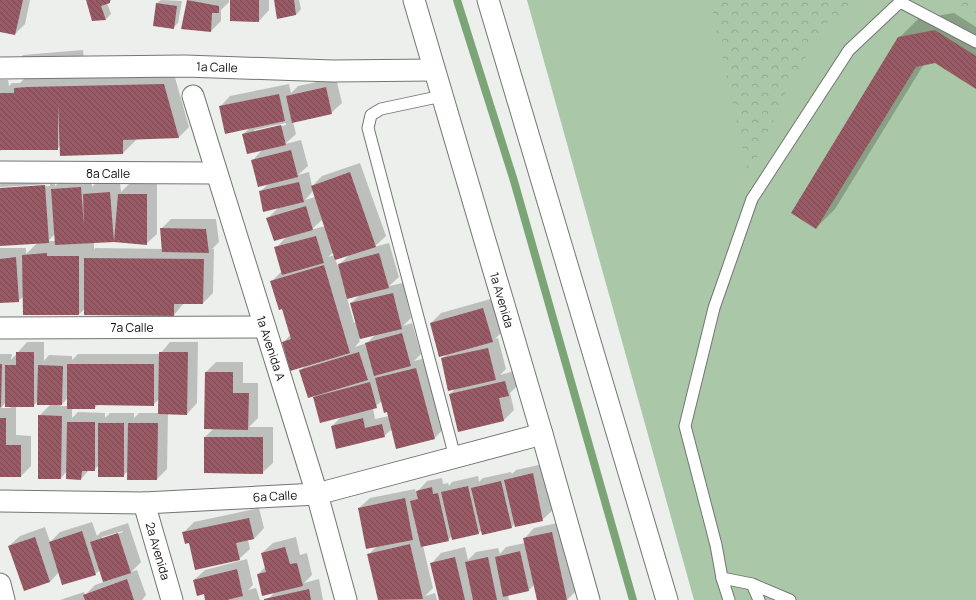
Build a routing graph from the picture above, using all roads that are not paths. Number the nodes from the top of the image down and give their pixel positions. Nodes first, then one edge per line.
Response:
1 (414, 0) edge
2 (488, 0) edge
3 (976, 42) edge
4 (0, 68) edge
5 (434, 70) junction
6 (193, 96) dead end
7 (442, 96) junction
8 (0, 172) edge
9 (216, 173) junction
10 (264, 327) junction
11 (0, 328) edge
12 (542, 434) junction
13 (455, 458) junction
14 (317, 494) junction
15 (0, 501) edge
16 (144, 503) junction
17 (722, 578) junction
18 (0, 584) edge
19 (752, 584) junction
20 (4, 600) edge
21 (172, 600) edge
22 (346, 600) edge
23 (589, 600) edge
24 (667, 600) edge
25 (729, 600) edge
26 (759, 600) edge
27 (790, 600) edge

1 - 5 street, 1a Avenida
2 - 24 street
3 - 17 lane
4 - 5 street, 1a Calle
5 - 7 street, 1a Avenida
6 - 9 street, 1a Avenida A
7 - 12 street, 1a Avenida
7 - 13 lane
8 - 9 street, 8a Calle
9 - 10 street, 1a Avenida A
10 - 11 street, 7a Calle
10 - 14 street, 1a Avenida A
12 - 13 street, 6a Calle
12 - 23 street, 1a Avenida
13 - 14 street, 6a Calle
14 - 16 street, 6a Calle
14 - 22 street, 1a Avenida A
15 - 16 street, 6a Calle
16 - 21 street, 2a Avenida
17 - 19 lane
17 - 25 lane
18 - 20 street
19 - 26 lane
19 - 27 lane

